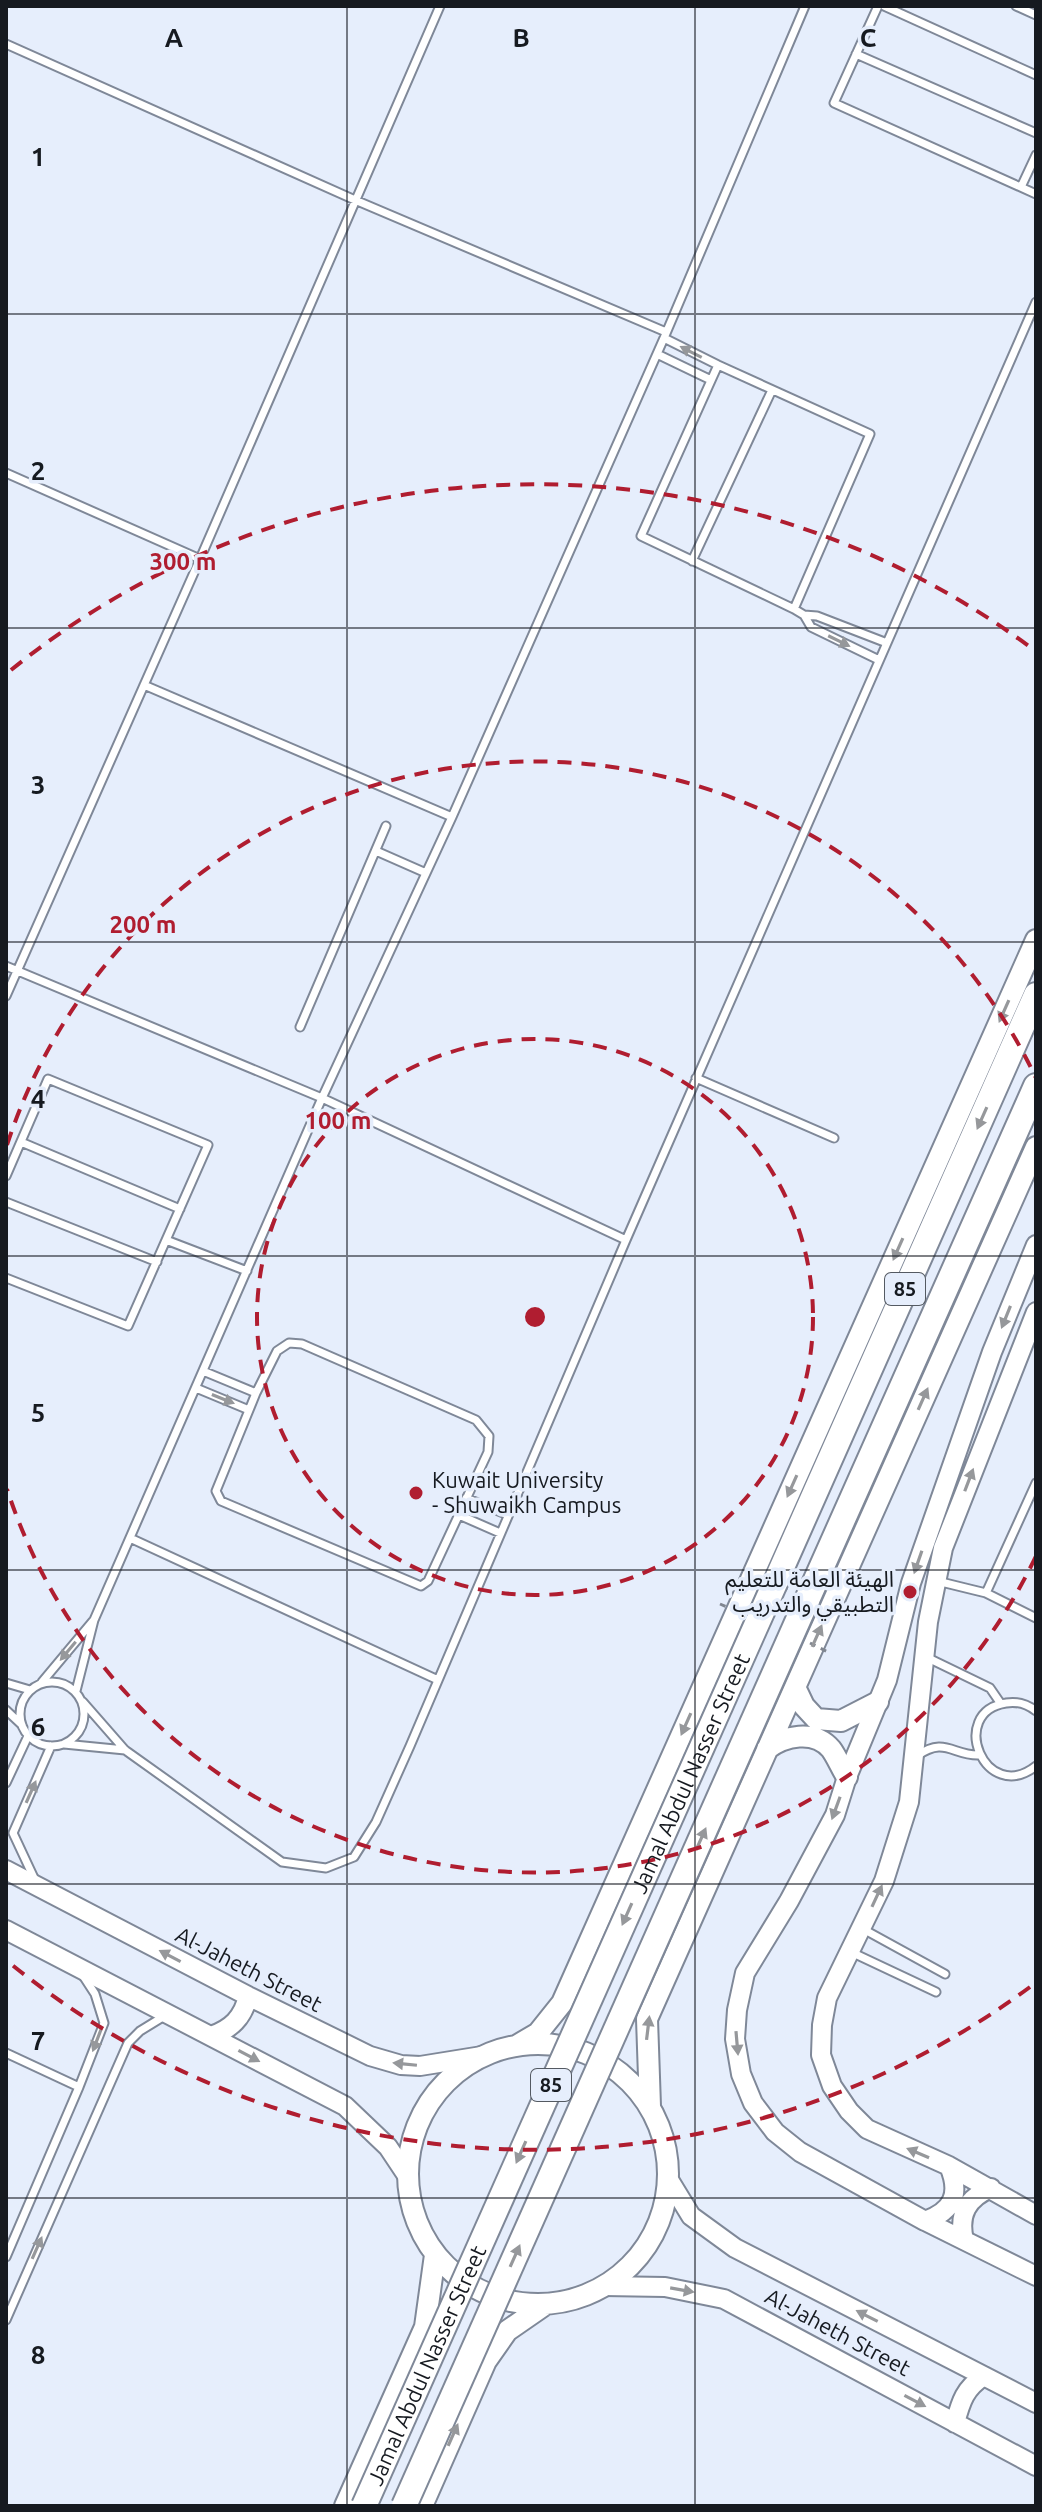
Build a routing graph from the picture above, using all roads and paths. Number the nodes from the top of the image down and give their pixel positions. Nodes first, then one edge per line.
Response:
1 (440, 6) edge
2 (805, 6) edge
3 (878, 6) edge
4 (884, 6) edge
5 (1016, 6) edge
6 (1036, 15) edge
7 (6, 44) edge
8 (856, 54) junction
9 (1036, 75) edge
10 (1036, 133) edge
11 (1036, 155) edge
12 (1033, 169) edge
13 (1021, 187) junction
14 (1036, 194) edge
15 (355, 200) junction
16 (1036, 302) edge
17 (665, 335) junction
18 (657, 354) junction
19 (718, 365) junction
20 (711, 380) junction
21 (772, 390) junction
22 (6, 473) edge
23 (200, 559) junction
24 (692, 561) junction
25 (794, 609) junction
26 (804, 615) junction
27 (887, 643) junction
28 (879, 660) junction
29 (144, 685) junction
30 (452, 817) junction
31 (386, 826) dead end
32 (376, 851) junction
33 (426, 873) junction
34 (1036, 940) edge
35 (6, 966) edge
36 (17, 971) junction
37 (1036, 995) edge
38 (6, 996) edge
39 (300, 1027) dead end
40 (696, 1078) junction
41 (1036, 1086) edge
42 (322, 1098) junction
43 (834, 1138) dead end
44 (21, 1142) junction
45 (1036, 1147) edge
46 (7, 1173) edge
47 (6, 1202) edge
48 (180, 1209) junction
49 (166, 1240) junction
50 (626, 1240) junction
51 (1036, 1245) edge
52 (157, 1262) junction
53 (247, 1271) junction
54 (6, 1278) edge
55 (1036, 1312) edge
56 (203, 1371) junction
57 (196, 1388) junction
58 (256, 1393) junction
59 (249, 1410) junction
60 (1036, 1483) edge
61 (466, 1498) junction
62 (459, 1515) junction
63 (508, 1515) junction
64 (500, 1533) junction
65 (130, 1538) junction
66 (935, 1580) junction
67 (986, 1593) junction
68 (1036, 1616) edge
69 (94, 1620) junction
70 (924, 1656) junction
71 (438, 1680) junction
72 (6, 1683) edge
73 (41, 1683) junction
74 (795, 1687) junction
75 (30, 1690) junction
76 (76, 1691) junction
77 (83, 1702) junction
78 (878, 1702) junction
79 (1001, 1704) junction
80 (6, 1710) edge
81 (1036, 1711) edge
82 (22, 1725) junction
83 (28, 1736) junction
84 (64, 1744) junction
85 (51, 1746) junction
86 (767, 1749) junction
87 (125, 1750) junction
88 (979, 1755) junction
89 (915, 1757) junction
90 (1036, 1766) edge
91 (847, 1777) junction
92 (6, 1783) edge
93 (6, 1870) edge
94 (39, 1887) junction
95 (862, 1928) junction
96 (6, 1930) edge
97 (849, 1951) junction
98 (78, 1969) junction
99 (945, 1974) dead end
100 (936, 1992) dead end
101 (248, 1996) junction
102 (169, 2014) junction
103 (211, 2036) junction
104 (516, 2046) junction
105 (6, 2053) edge
106 (482, 2056) junction
107 (79, 2087) junction
108 (650, 2106) junction
109 (949, 2166) junction
110 (408, 2177) junction
111 (669, 2180) junction
112 (991, 2188) junction
113 (1036, 2215) edge
114 (925, 2221) junction
115 (964, 2240) junction
116 (435, 2255) junction
117 (6, 2257) edge
118 (1036, 2276) edge
119 (604, 2286) junction
120 (546, 2304) junction
121 (6, 2320) edge
122 (984, 2376) junction
123 (1036, 2403) edge
124 (955, 2423) junction
125 (1036, 2466) edge
126 (345, 2506) edge
127 (364, 2506) edge
128 (404, 2506) edge
129 (422, 2506) edge

1 - 15 lane
2 - 17 lane
3 - 8 lane
4 - 9 lane
5 - 6 lane
7 - 15 lane
8 - 10 lane
8 - 13 lane
11 - 12 lane
12 - 13 lane
13 - 14 lane
15 - 17 lane
15 - 23 lane
16 - 27 lane
17 - 18 lane
19 -> 17 lane
18 - 20 lane
18 - 30 lane
19 - 20 lane
19 - 21 lane
20 - 24 lane
21 - 24 lane
21 - 25 lane
22 - 23 lane
23 - 29 lane
24 - 25 lane
25 - 26 lane
26 - 27 lane
26 -> 28 lane
27 - 28 lane
28 - 40 lane
29 - 30 lane
29 - 36 lane
30 - 33 lane
31 - 32 lane
32 - 33 lane
32 - 39 lane
33 - 42 lane
34 -> 104 main road
35 - 36 lane
36 - 38 lane
36 - 42 lane
37 -> 127 highway, Jamal Abdul Nasser Street / 85, bridge
40 - 43 lane
40 - 50 lane
128 -> 41 highway, Jamal Abdul Nasser Street / 85, bridge
42 - 50 lane
42 - 53 lane
44 - 46 lane
44 - 48 lane
44 - 48 lane
74 -> 45 main road
47 - 52 lane
48 - 49 lane
49 - 52 lane
49 - 53 lane
50 - 63 lane
51 -> 78 street
52 - 54 lane
53 - 56 lane
66 -> 55 street
56 - 57 lane
56 - 58 lane
57 -> 59 lane
57 - 65 lane
58 - 59 lane
58 - 61 lane
59 - 62 lane
60 - 67 lane
61 - 62 lane
61 - 63 lane
62 - 64 lane
63 - 64 lane
64 - 71 lane
65 - 69 lane
65 - 71 lane
66 - 67 lane
66 - 70 street
67 - 68 lane
69 -> 73 lane
69 - 76 lane
70 - 79 lane
70 - 89 street
71 - 87 lane
72 - 75 lane
73 - 75 lane
73 - 76 lane
74 - 78 main road
74 - 86 main road
75 - 82 lane
76 - 77 lane
77 - 84 lane
77 - 87 lane
78 - 91 street
79 - 81 lane
79 - 88 lane
80 - 82 lane
82 - 83 lane
83 - 85 lane
83 - 92 lane
84 - 85 lane
84 - 87 lane
94 -> 85 lane
86 - 91 main road
108 -> 86 main road
88 - 89 lane
88 - 90 lane
95 -> 89 street
91 -> 114 street
93 - 94 street, Al-Jaheth Street
101 -> 94 street, Al-Jaheth Street
95 - 97 street
95 - 99 lane
96 - 98 street
97 - 100 lane
109 -> 97 street
98 - 102 street
98 -> 107 lane
101 - 103 street
106 -> 101 street, Al-Jaheth Street
102 - 103 street
121 -> 102 lane
103 -> 110 street
104 - 106 main road
104 - 108 main road
105 - 107 lane
106 - 110 main road
107 - 117 lane
108 - 111 main road
109 - 112 street
109 - 114 street
110 - 116 main road
111 - 119 main road
122 -> 111 street, Al-Jaheth Street
112 - 113 street
112 - 115 street
114 - 115 street
115 - 118 street
116 - 120 main road
116 - 126 main road
119 - 120 main road
119 -> 124 street, Al-Jaheth Street
129 -> 120 main road
122 - 123 street, Al-Jaheth Street
122 - 124 street
124 - 125 street, Al-Jaheth Street

